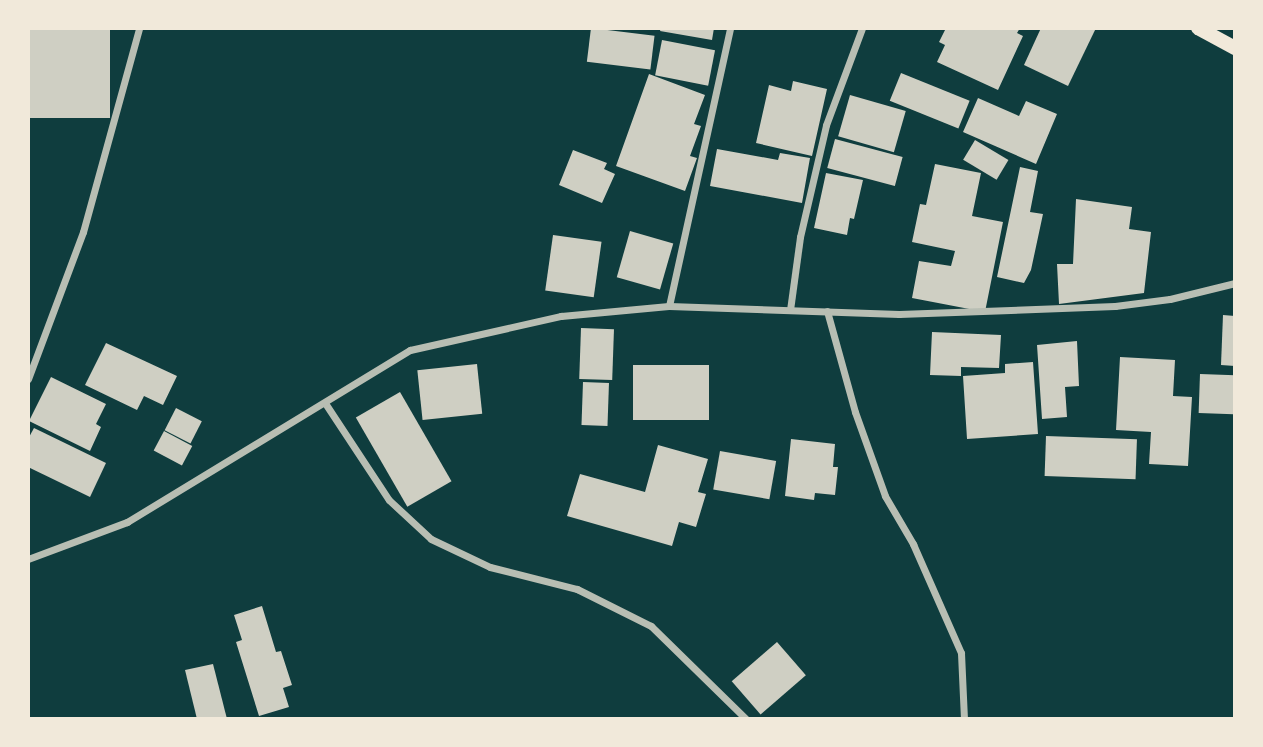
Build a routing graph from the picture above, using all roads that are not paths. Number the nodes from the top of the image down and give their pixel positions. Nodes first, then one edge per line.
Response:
1 (139, 28) edge
2 (730, 28) edge
3 (862, 28) edge
4 (1198, 28) edge
5 (1235, 48) edge
6 (1235, 283) edge
7 (670, 306) junction
8 (790, 310) junction
9 (827, 312) junction
10 (28, 379) edge
11 (326, 403) junction
12 (28, 559) edge
13 (746, 719) edge
14 (964, 719) edge

1 - 10 street
2 - 7 street
3 - 8 street
4 - 5 main road
6 - 9 street
7 - 8 street
7 - 11 street
8 - 9 street
9 - 14 street
11 - 12 street
11 - 13 street

